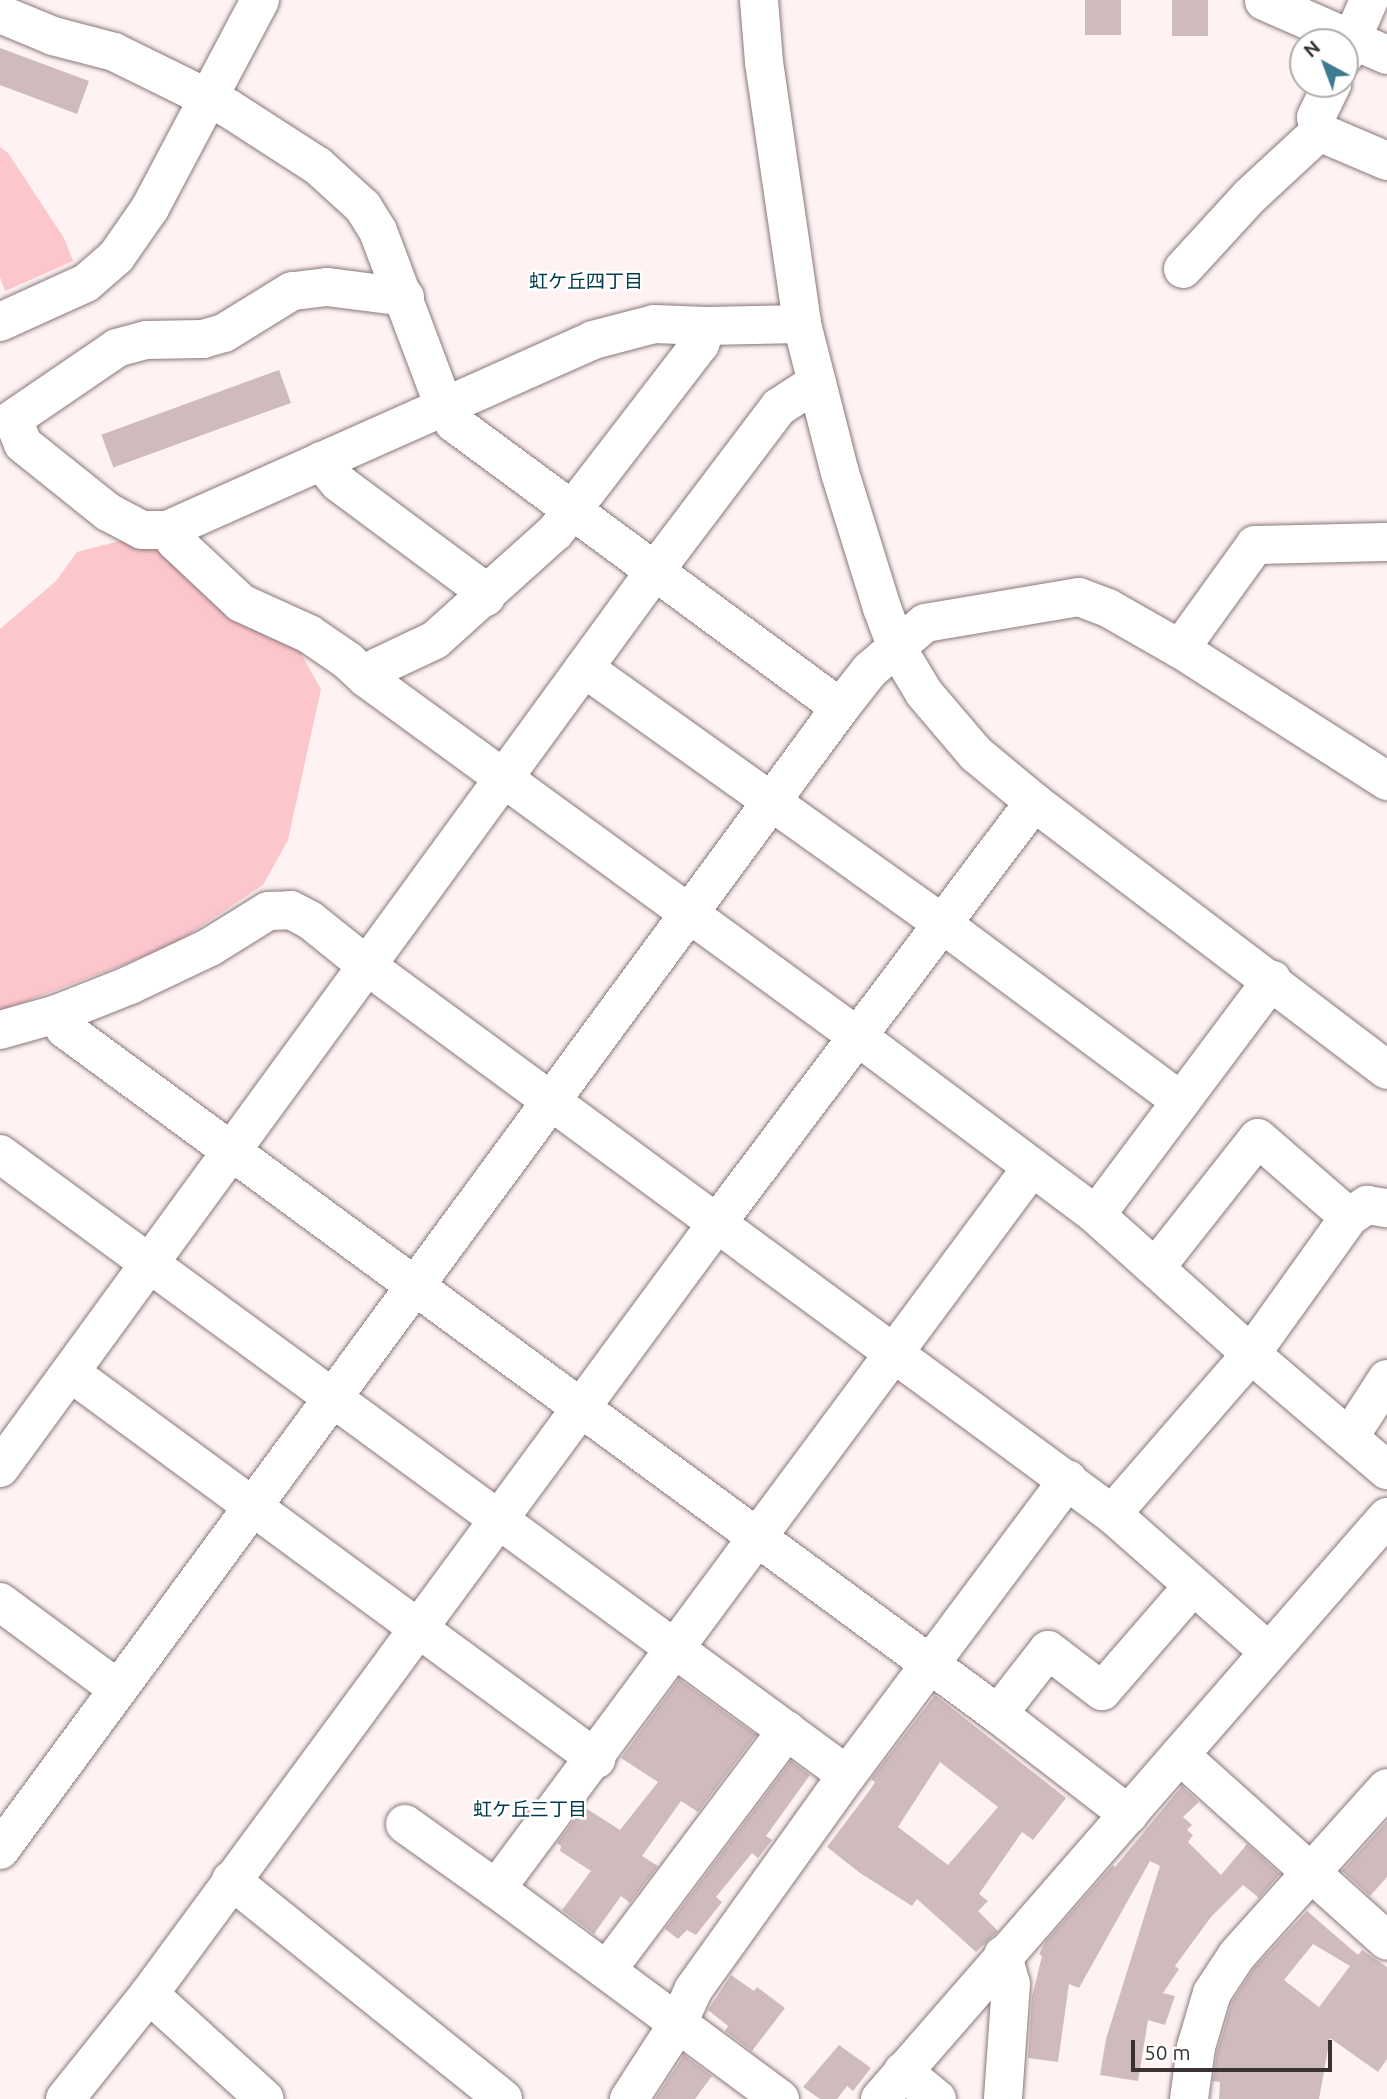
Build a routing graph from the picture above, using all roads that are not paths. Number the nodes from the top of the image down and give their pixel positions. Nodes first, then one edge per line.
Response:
1 (260, 0) edge
2 (759, 0) edge
3 (1369, 0) edge
4 (1264, 1) edge
5 (0, 14) edge
6 (1314, 28) edge
7 (1357, 28) edge
8 (1359, 49) edge
9 (1387, 55) edge
10 (208, 98) junction
11 (1325, 98) edge
12 (1319, 132) junction
13 (1387, 161) edge
14 (1183, 269) dead end
15 (405, 298) junction
16 (0, 322) edge
17 (802, 324) junction
18 (706, 326) junction
19 (817, 382) junction
20 (443, 404) junction
21 (321, 461) junction
22 (572, 513) junction
23 (167, 530) junction
24 (1387, 542) edge
25 (654, 572) junction
26 (486, 597) junction
27 (897, 648) junction
28 (1180, 649) junction
29 (584, 668) junction
30 (366, 678) junction
31 (840, 708) junction
32 (502, 780) junction
33 (1387, 781) edge
34 (1034, 802) junction
35 (770, 803) junction
36 (688, 915) junction
37 (941, 923) junction
38 (366, 965) junction
39 (1272, 980) junction
40 (57, 1014) junction
41 (0, 1030) edge
42 (857, 1036) junction
43 (1387, 1070) edge
44 (551, 1100) junction
45 (1181, 1101) junction
46 (231, 1150) junction
47 (0, 1154) edge
48 (1032, 1167) junction
49 (1387, 1208) edge
50 (1096, 1215) junction
51 (1349, 1217) junction
52 (717, 1223) junction
53 (150, 1263) junction
54 (1156, 1266) junction
55 (415, 1285) junction
56 (1251, 1354) junction
57 (894, 1355) junction
58 (71, 1373) junction
59 (1387, 1379) edge
60 (334, 1397) junction
61 (583, 1408) junction
62 (1350, 1436) junction
63 (7, 1444) edge
64 (1387, 1470) edge
65 (1068, 1480) junction
66 (252, 1508) junction
67 (1112, 1514) junction
68 (1387, 1517) edge
69 (499, 1522) junction
70 (756, 1538) junction
71 (1193, 1586) junction
72 (0, 1602) edge
73 (418, 1631) junction
74 (676, 1650) junction
75 (1269, 1653) junction
76 (932, 1665) junction
77 (118, 1689) junction
78 (998, 1714) junction
79 (787, 1730) junction
80 (1180, 1755) junction
81 (596, 1759) junction
82 (847, 1775) junction
83 (1387, 1788) edge
84 (1129, 1815) junction
85 (405, 1824) dead end
86 (4, 1836) edge
87 (1310, 1873) junction
88 (231, 1880) junction
89 (496, 1889) junction
90 (1387, 1941) edge
91 (1003, 1955) junction
92 (607, 1970) junction
93 (149, 1994) junction
94 (677, 2025) junction
95 (892, 2085) edge
96 (65, 2099) edge
97 (265, 2099) edge
98 (503, 2099) edge
99 (629, 2099) edge
100 (780, 2099) edge
101 (937, 2099) edge
102 (1003, 2099) edge
103 (1189, 2099) edge

1 - 10 street
2 - 17 street
3 - 7 street
4 - 6 street
5 - 10 street
8 - 9 street
10 - 15 street
10 - 16 street
11 - 12 street
12 - 13 street
12 - 14 street
15 - 20 street
15 - 23 street
17 - 18 street
17 - 19 street
18 - 20 street
18 - 22 street
19 - 25 street
19 - 27 street
20 - 21 street
20 - 22 street
21 - 23 street
21 - 26 street
22 - 25 street
22 - 26 street
23 - 30 street
24 - 28 street
25 - 29 street
25 - 31 street
26 - 30 street
27 - 28 street
27 - 31 street
27 - 34 street
28 - 33 street
29 - 32 street
29 - 35 street
30 - 32 street
31 - 35 street
32 - 36 street
32 - 38 street
34 - 37 street
34 - 39 street
35 - 36 street
35 - 37 street
36 - 42 street
36 - 44 street
37 - 42 street
37 - 45 street
38 - 40 street
38 - 44 street
38 - 46 street
39 - 43 street
39 - 45 street
40 - 41 street
40 - 46 street
42 - 48 street
42 - 52 street
44 - 52 street
44 - 55 street
45 - 50 street
46 - 53 street
46 - 55 street
47 - 53 street
48 - 50 street
48 - 57 street
49 - 51 street
50 - 54 street
51 - 54 street
51 - 56 street
52 - 57 street
52 - 61 street
53 - 58 street
53 - 60 street
54 - 56 street
55 - 60 street
55 - 61 street
56 - 62 street
56 - 67 street
57 - 65 street
57 - 70 street
58 - 63 street
58 - 66 street
59 - 62 street
60 - 66 street
60 - 69 street
61 - 69 street
61 - 70 street
62 - 64 street
65 - 67 street
65 - 76 street
66 - 73 street
66 - 77 street
67 - 71 street
68 - 75 street
69 - 73 street
69 - 74 street
70 - 74 street
70 - 76 street
71 - 75 street
71 - 78 street
72 - 77 street
73 - 81 street
73 - 88 street
74 - 79 street
74 - 81 street
75 - 80 street
76 - 78 street
76 - 82 street
77 - 86 street
78 - 84 street
79 - 82 street
79 - 92 street
80 - 84 street
80 - 87 street
81 - 89 street
82 - 94 street
83 - 87 street
84 - 91 street
85 - 89 street
87 - 90 street
87 - 103 street
88 - 93 street
88 - 98 street
89 - 92 street
91 - 95 street
91 - 102 street
92 - 94 street
93 - 96 street
93 - 97 street
94 - 99 street
94 - 100 street
95 - 101 street

